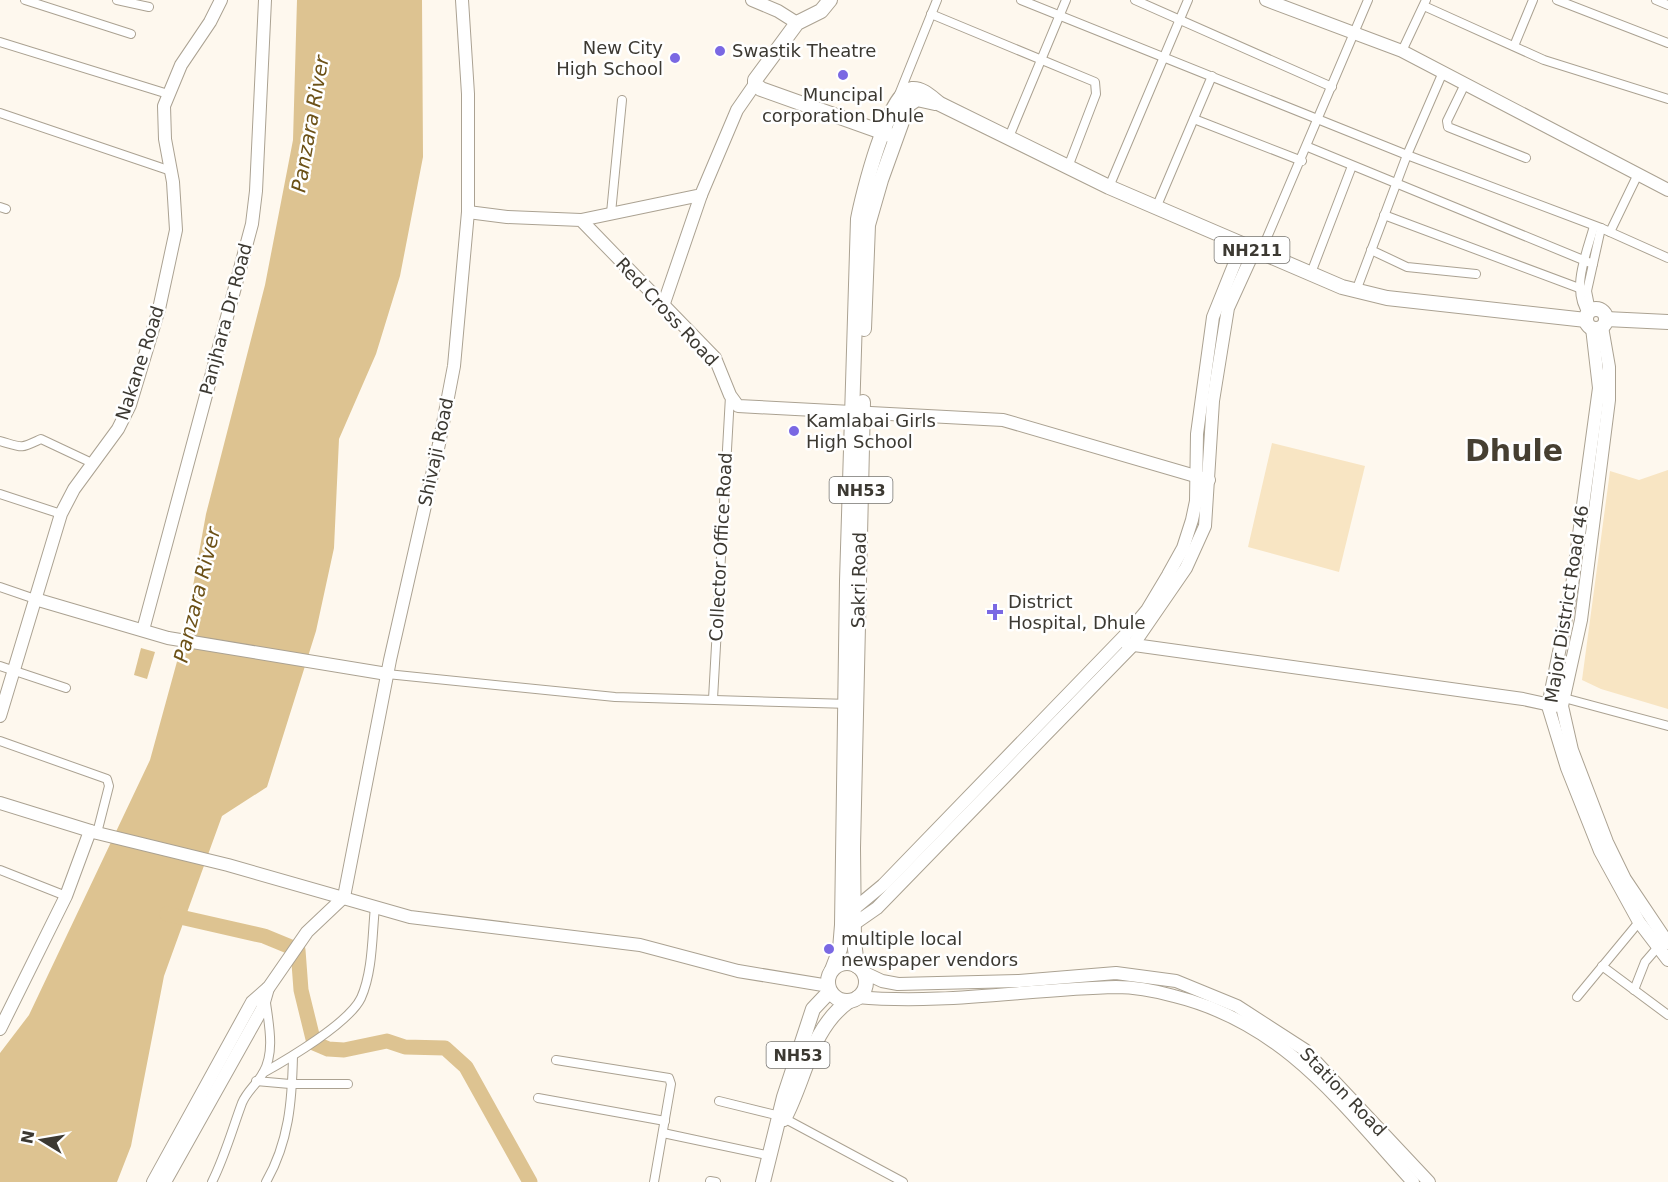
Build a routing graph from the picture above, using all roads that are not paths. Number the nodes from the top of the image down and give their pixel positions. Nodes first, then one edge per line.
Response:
1 (25, 0) edge
2 (117, 0) edge
3 (221, 0) edge
4 (265, 0) edge
5 (462, 0) edge
6 (754, 0) edge
7 (830, 0) edge
8 (937, 0) edge
9 (1021, 0) edge
10 (1066, 0) edge
11 (1136, 0) edge
12 (1188, 0) edge
13 (1266, 0) edge
14 (1368, 0) edge
15 (1533, 0) edge
16 (1557, 0) edge
17 (1656, 0) edge
18 (1425, 3) edge
19 (1668, 5) edge
20 (149, 7) dead end
21 (931, 14) junction
22 (1059, 15) junction
23 (1181, 18) junction
24 (797, 23) junction
25 (1354, 33) junction
26 (131, 34) dead end
27 (0, 42) edge
28 (1668, 43) edge
29 (1514, 46) junction
30 (1402, 51) junction
31 (1164, 57) junction
32 (1041, 59) junction
33 (1443, 72) junction
34 (1212, 76) junction
35 (755, 84) junction
36 (1465, 84) junction
37 (1332, 87) junction
38 (168, 94) junction
39 (1668, 99) edge
40 (622, 100) dead end
41 (897, 100) junction
42 (940, 104) junction
43 (0, 112) edge
44 (1194, 119) junction
45 (1319, 119) junction
46 (890, 135) junction
47 (1009, 137) junction
48 (1308, 147) junction
49 (1407, 155) junction
50 (1526, 158) dead end
51 (1302, 161) junction
52 (1068, 166) junction
53 (1352, 166) junction
54 (171, 171) junction
55 (1638, 174) junction
56 (1396, 184) junction
57 (1109, 187) junction
58 (1668, 190) edge
59 (701, 195) junction
60 (1156, 208) junction
61 (468, 212) junction
62 (611, 213) junction
63 (1384, 215) junction
64 (581, 220) junction
65 (1598, 227) junction
66 (1610, 232) junction
67 (1252, 250) junction
68 (1371, 250) junction
69 (1668, 258) edge
70 (1589, 262) junction
71 (1311, 273) junction
72 (1476, 274) dead end
73 (1583, 290) junction
74 (1356, 291) junction
75 (663, 306) junction
76 (1594, 320) junction
77 (1668, 322) edge
78 (730, 395) junction
79 (858, 413) junction
80 (0, 441) edge
81 (92, 463) junction
82 (1203, 478) junction
83 (0, 494) edge
84 (61, 514) junction
85 (0, 587) edge
86 (35, 599) junction
87 (143, 630) junction
88 (1118, 643) junction
89 (1133, 645) junction
90 (0, 666) edge
91 (15, 671) junction
92 (381, 673) junction
93 (66, 687) dead end
94 (712, 699) junction
95 (1563, 702) junction
96 (850, 704) junction
97 (1548, 706) junction
98 (0, 716) edge
99 (1668, 726) edge
100 (1031, 730) junction
101 (1041, 740) junction
102 (0, 741) edge
103 (0, 803) edge
104 (98, 834) junction
105 (0, 870) edge
106 (66, 896) junction
107 (344, 897) junction
108 (375, 907) junction
109 (854, 909) junction
110 (1639, 922) junction
111 (854, 924) junction
112 (1665, 946) edge
113 (1668, 960) edge
114 (1602, 966) junction
115 (860, 969) junction
116 (832, 970) junction
117 (269, 987) junction
118 (830, 989) junction
119 (1634, 990) junction
120 (1577, 998) dead end
121 (853, 999) junction
122 (265, 1000) junction
123 (1668, 1015) edge
124 (0, 1029) edge
125 (296, 1055) junction
126 (556, 1059) dead end
127 (1315, 1067) junction
128 (263, 1072) junction
129 (256, 1082) junction
130 (348, 1083) dead end
131 (292, 1084) junction
132 (537, 1098) dead end
133 (719, 1101) dead end
134 (781, 1120) junction
135 (665, 1121) junction
136 (663, 1133) junction
137 (771, 1156) junction
138 (153, 1182) edge
139 (165, 1182) edge
140 (212, 1182) edge
141 (266, 1182) edge
142 (654, 1182) edge
143 (763, 1182) edge
144 (903, 1182) edge
145 (1413, 1182) edge
146 (1429, 1182) edge

1 - 26 street
2 - 20 street
3 - 38 street, Nakane Road
4 - 87 street, Panjhara Dr Road
5 - 61 street, Shivaji Road
6 - 24 street
7 - 24 main road
8 - 21 street
9 - 22 street
10 - 22 street
11 - 23 street
12 - 23 street
13 - 25 street
14 - 25 street
15 - 29 street
16 - 28 street
17 - 19 street
18 - 29 street
18 - 30 street
21 - 32 street
21 - 41 street
22 - 31 street
22 - 32 street
23 - 31 street
23 - 37 street
24 - 35 main road
25 - 30 street
25 - 37 street
27 - 38 street
29 - 39 street
30 - 33 street
31 - 34 street
31 - 57 street
32 - 47 street
32 - 52 street
33 - 36 street
33 - 49 street
34 - 44 street
34 - 45 street
35 - 46 main road
35 - 59 street
36 - 50 street
36 - 55 street
37 - 45 street
38 - 54 street, Nakane Road
40 - 62 street
41 - 42 main road
41 - 46 main road
42 - 46 main road, NH211
42 - 47 main road, NH211
43 - 54 street
44 - 51 street
44 - 60 street
45 - 48 street
45 - 49 street
46 - 79 main road
47 - 52 main road, NH211
48 - 51 street
48 - 53 street
49 - 56 street
49 - 65 street
51 - 67 street
52 - 57 main road, NH211
53 - 56 street
53 - 71 street
54 - 81 street, Nakane Road
55 - 58 street
55 - 66 street
56 - 63 street
56 - 70 street
57 - 60 main road, NH211
59 - 62 street
59 - 75 street
60 - 67 main road, NH211
61 - 64 street
61 - 92 street, Shivaji Road
62 - 64 street
63 - 68 street
63 - 73 street
64 - 75 street, Red Cross Road
65 - 66 street
65 - 70 street
66 - 69 street
67 - 71 main road, NH211
67 - 82 street
68 - 72 street
68 - 74 street
70 - 73 street
71 - 74 main road, NH211
73 - 76 street
74 - 76 main road, NH211
75 - 78 street, Red Cross Road
76 - 77 main road, NH211
76 - 95 street, Major District Road 46
76 - 97 street, Major District Road 46
78 - 79 street
78 - 94 street, Collector Office Road
79 - 82 street
79 - 96 main road
80 - 81 street
81 - 84 street, Nakane Road
82 - 88 street
82 - 89 street
83 - 84 street
84 - 86 street, Nakane Road
85 - 86 street
86 - 87 street
86 - 91 street, Nakane Road
87 - 92 street
88 - 89 street
88 - 100 street
89 - 97 street
89 - 101 street
90 - 91 street
91 - 93 street
91 - 98 street, Nakane Road
92 - 94 street
92 - 107 street, Shivaji Road
94 - 96 street
95 - 97 street
95 - 99 street
95 - 112 street, Major District Road 46
96 - 109 main road
96 - 116 main road
97 - 110 street, Major District Road 46
100 - 101 street
100 - 109 street
101 - 111 street
102 - 104 street
103 - 104 street
104 - 106 street
104 - 107 street
105 - 106 street
106 - 124 street
107 - 108 street
107 - 117 street
108 - 118 street
108 - 125 street
109 - 111 main road
110 - 112 street, Major District Road 46
110 - 114 street
111 - 115 main road
112 - 113 street, Major District Road 46
112 - 119 street
114 - 119 street
114 - 120 street
115 - 116 main road
115 - 121 main road
115 - 127 street, Station Road
116 - 118 main road
117 - 122 street
117 - 138 street
118 - 121 main road
118 - 134 main road, NH53
119 - 123 street
121 - 127 street, Station Road
121 - 134 main road, NH53
122 - 128 street
122 - 139 street
125 - 128 street
125 - 131 street
126 - 135 street
127 - 145 street, Station Road
127 - 146 street, Station Road
128 - 129 street
129 - 131 street
129 - 140 street
130 - 131 street
131 - 141 street
132 - 135 street
133 - 134 street
134 - 137 main road
134 - 144 street
135 - 136 street
136 - 137 street
136 - 142 street
137 - 143 main road

